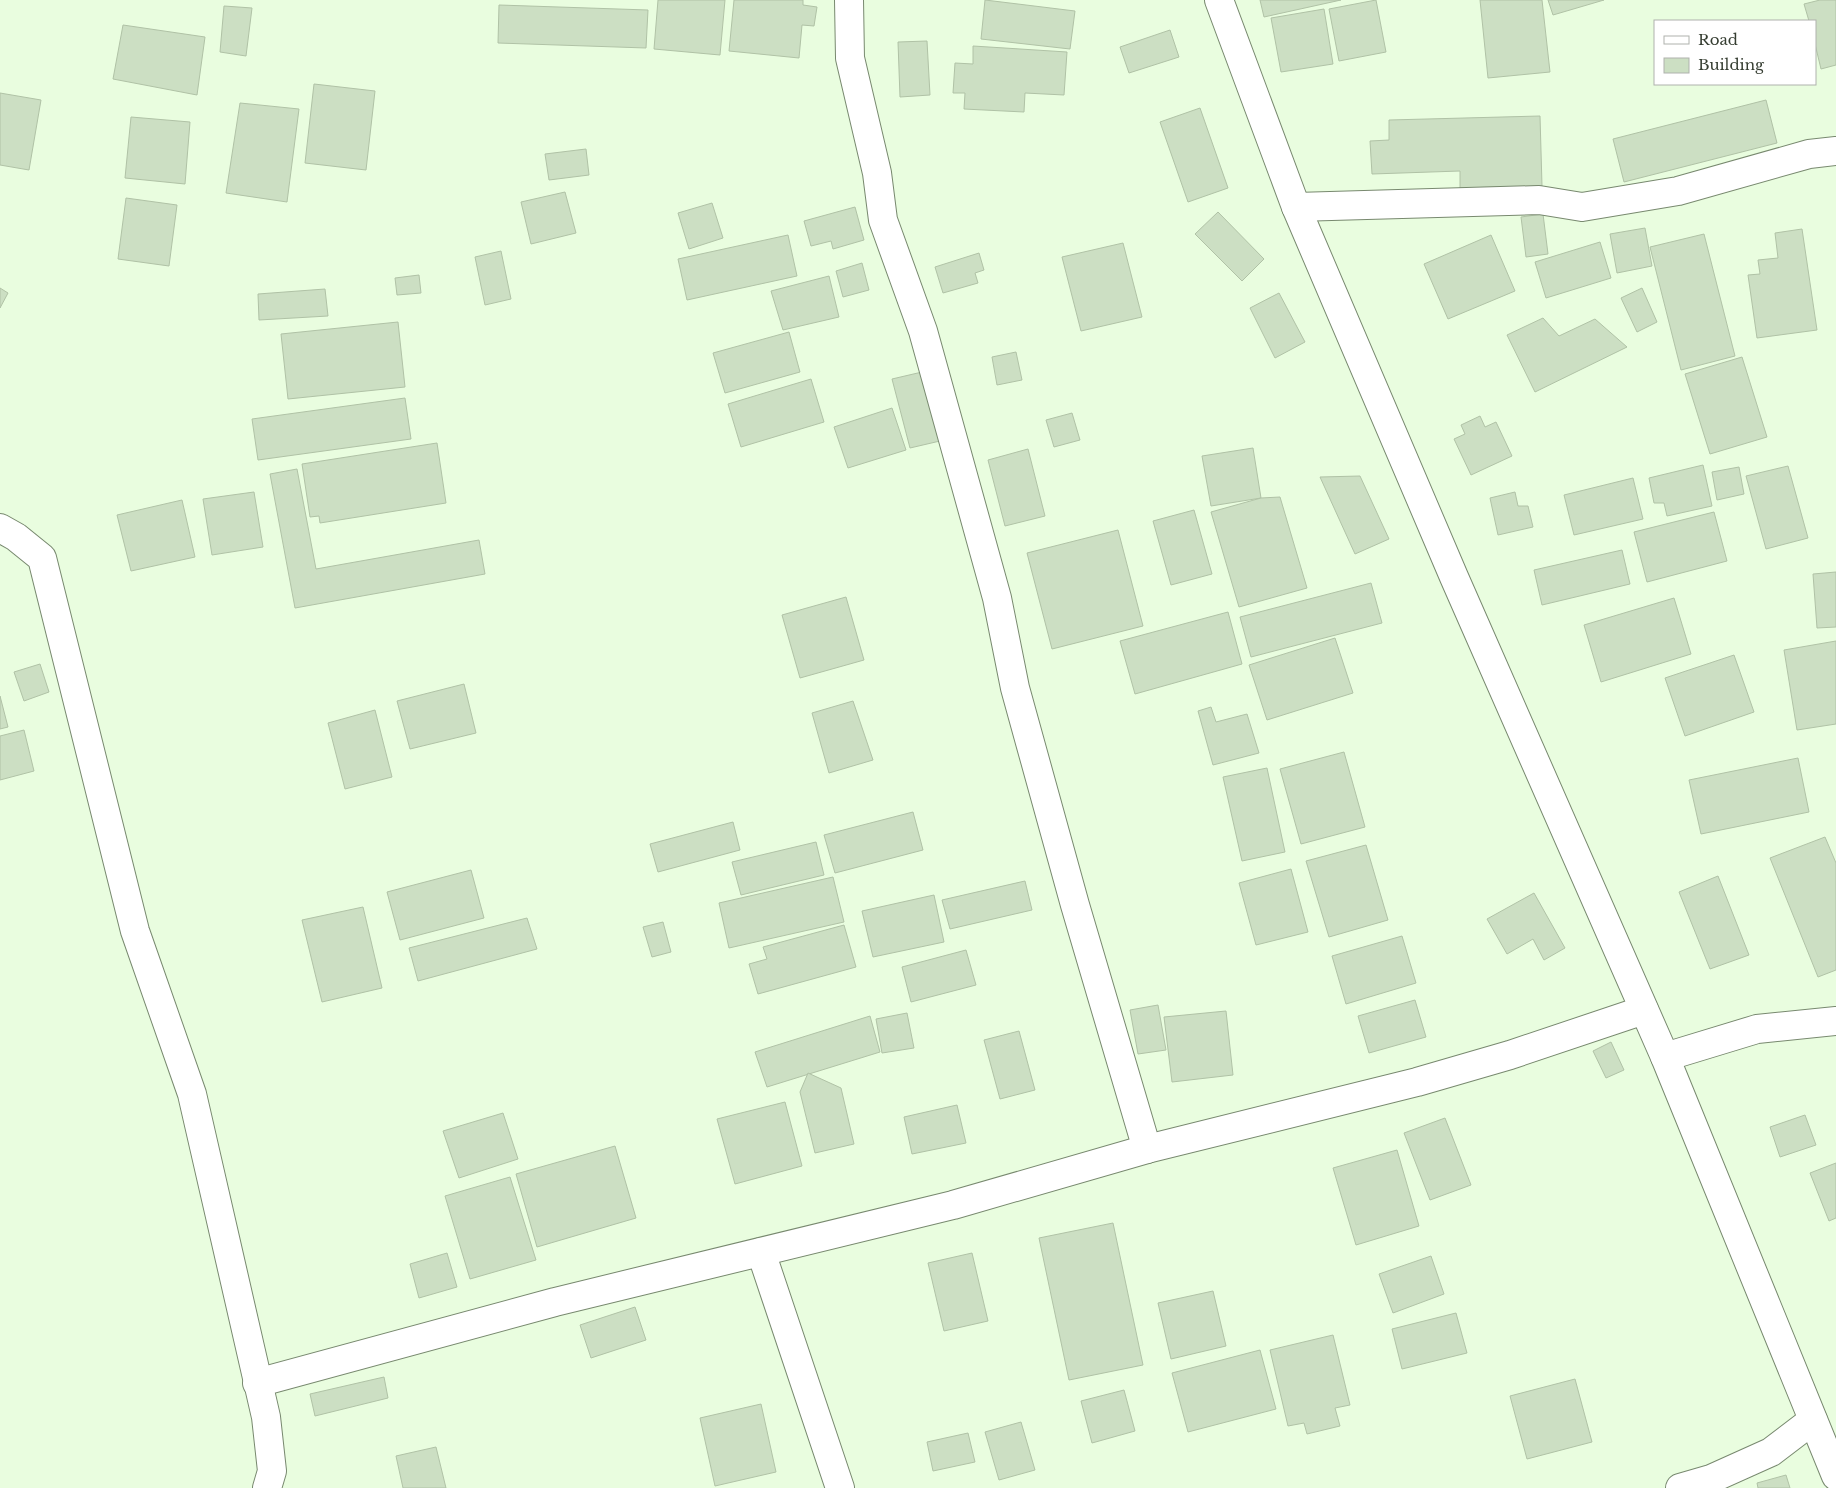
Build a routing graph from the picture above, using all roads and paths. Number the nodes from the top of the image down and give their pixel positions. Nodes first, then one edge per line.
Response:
1 (849, 0) edge
2 (1219, 0) edge
3 (1836, 151) edge
4 (1296, 207) junction
5 (0, 528) edge
6 (1644, 1010) junction
7 (1836, 1021) edge
8 (1665, 1057) junction
9 (1147, 1149) junction
10 (761, 1252) junction
11 (257, 1383) junction
12 (1813, 1420) junction
13 (1836, 1476) edge
14 (267, 1488) edge
15 (840, 1488) edge
16 (1680, 1488) edge

1 - 9 street
2 - 4 street
3 - 4 street
4 - 6 street
5 - 11 street
6 - 8 street
6 - 9 street
7 - 8 street
8 - 12 street
9 - 10 street
10 - 11 street
10 - 15 street
11 - 14 street
12 - 13 street
12 - 16 street

